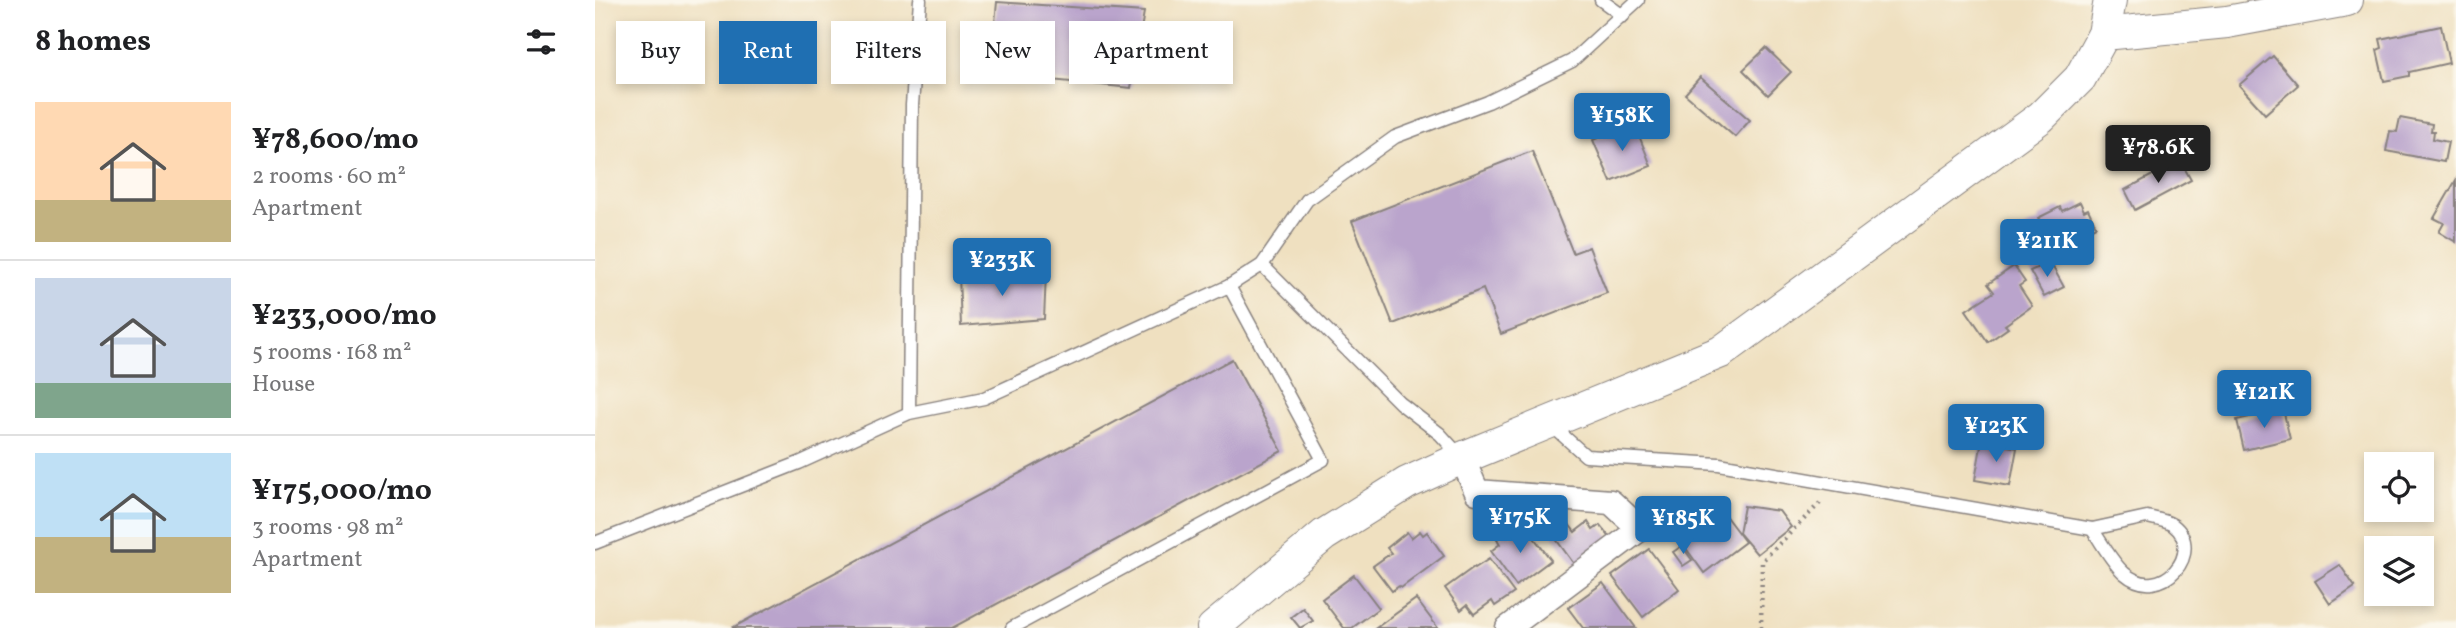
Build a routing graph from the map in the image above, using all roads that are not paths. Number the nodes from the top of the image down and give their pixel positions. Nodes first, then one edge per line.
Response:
1 (920, 0) edge
2 (1601, 0) edge
3 (1638, 0) edge
4 (2109, 0) edge
5 (2347, 0) edge
6 (1623, 16) junction
7 (2103, 34) junction
8 (1262, 265) junction
9 (1229, 286) junction
10 (909, 413) junction
11 (1550, 424) junction
12 (1462, 458) junction
13 (2092, 528) junction
14 (595, 544) edge
15 (1012, 628) edge
16 (1213, 628) edge
17 (1507, 628) edge

1 - 10 lane
2 - 6 lane
3 - 6 lane
4 - 7 street
5 - 7 street
6 - 8 lane
7 - 11 street
8 - 9 lane
8 - 12 lane
9 - 10 lane
9 - 15 lane
10 - 14 lane
11 - 12 street
11 - 13 lane
12 - 16 street
12 - 17 street
13 - 13 lane

